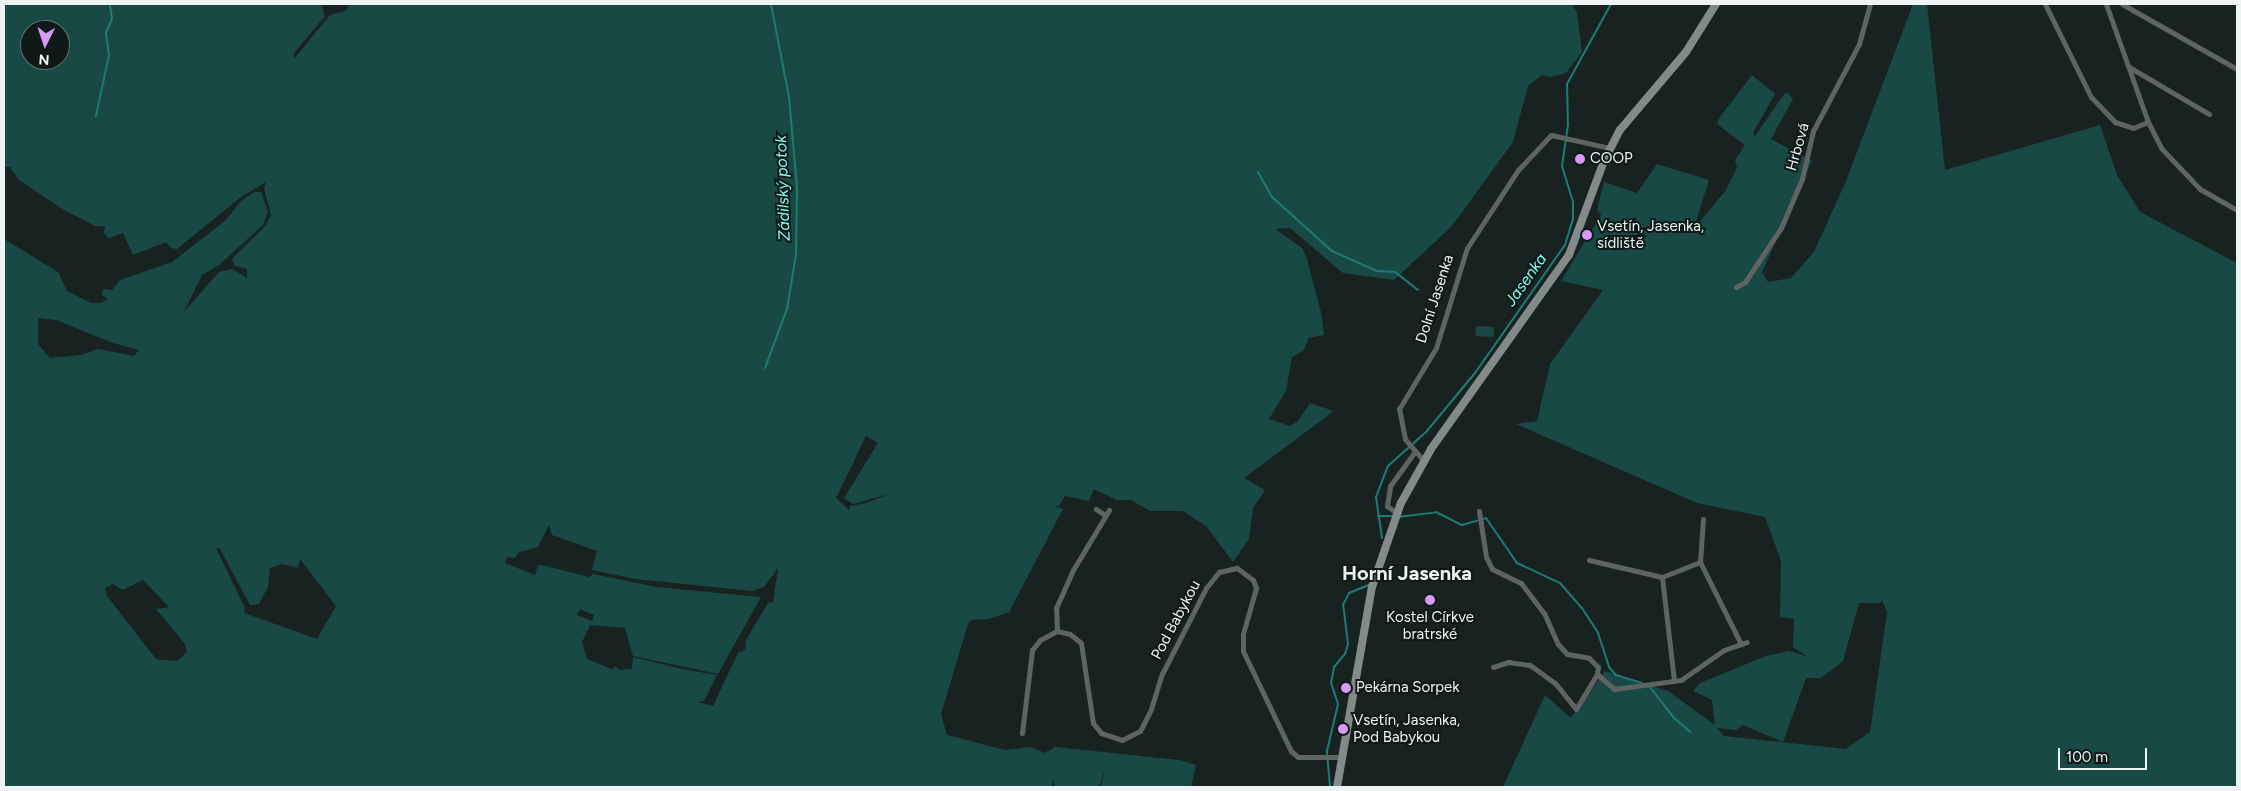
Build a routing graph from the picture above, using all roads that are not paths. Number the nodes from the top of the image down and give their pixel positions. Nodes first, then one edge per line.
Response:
1 (1716, 4) edge
2 (1870, 4) edge
3 (2045, 4) edge
4 (2106, 4) edge
5 (2122, 4) edge
6 (2128, 67) junction
7 (2237, 69) edge
8 (2209, 114) dead end
9 (2148, 122) junction
10 (1610, 148) junction
11 (2237, 210) edge
12 (1736, 287) dead end
13 (1414, 452) junction
14 (1424, 461) junction
15 (1096, 509) dead end
16 (1109, 510) dead end
17 (1479, 511) dead end
18 (1105, 515) junction
19 (1396, 516) junction
20 (1703, 519) dead end
21 (1589, 560) dead end
22 (1700, 562) junction
23 (1662, 577) junction
24 (1057, 631) junction
25 (1747, 642) dead end
26 (1741, 644) junction
27 (1494, 667) dead end
28 (1597, 674) junction
29 (1674, 680) junction
30 (1022, 733) dead end
31 (1343, 757) junction
32 (1337, 787) edge

1 - 10 street
2 - 12 street, Hrbová
3 - 9 street
4 - 6 street
5 - 7 street
6 - 8 street
6 - 9 street
9 - 11 street
10 - 13 street, Dolní Jasenka
10 - 14 street
13 - 14 street, Dolní Jasenka
13 - 19 street
14 - 19 street
15 - 18 street
16 - 18 street
17 - 28 street
18 - 24 street
19 - 31 street
20 - 22 street
21 - 23 street
22 - 23 street
22 - 26 street
23 - 29 street
24 - 30 street
24 - 31 street, Pod Babykou
25 - 26 street
26 - 29 street
27 - 28 street
28 - 29 street
31 - 32 street

